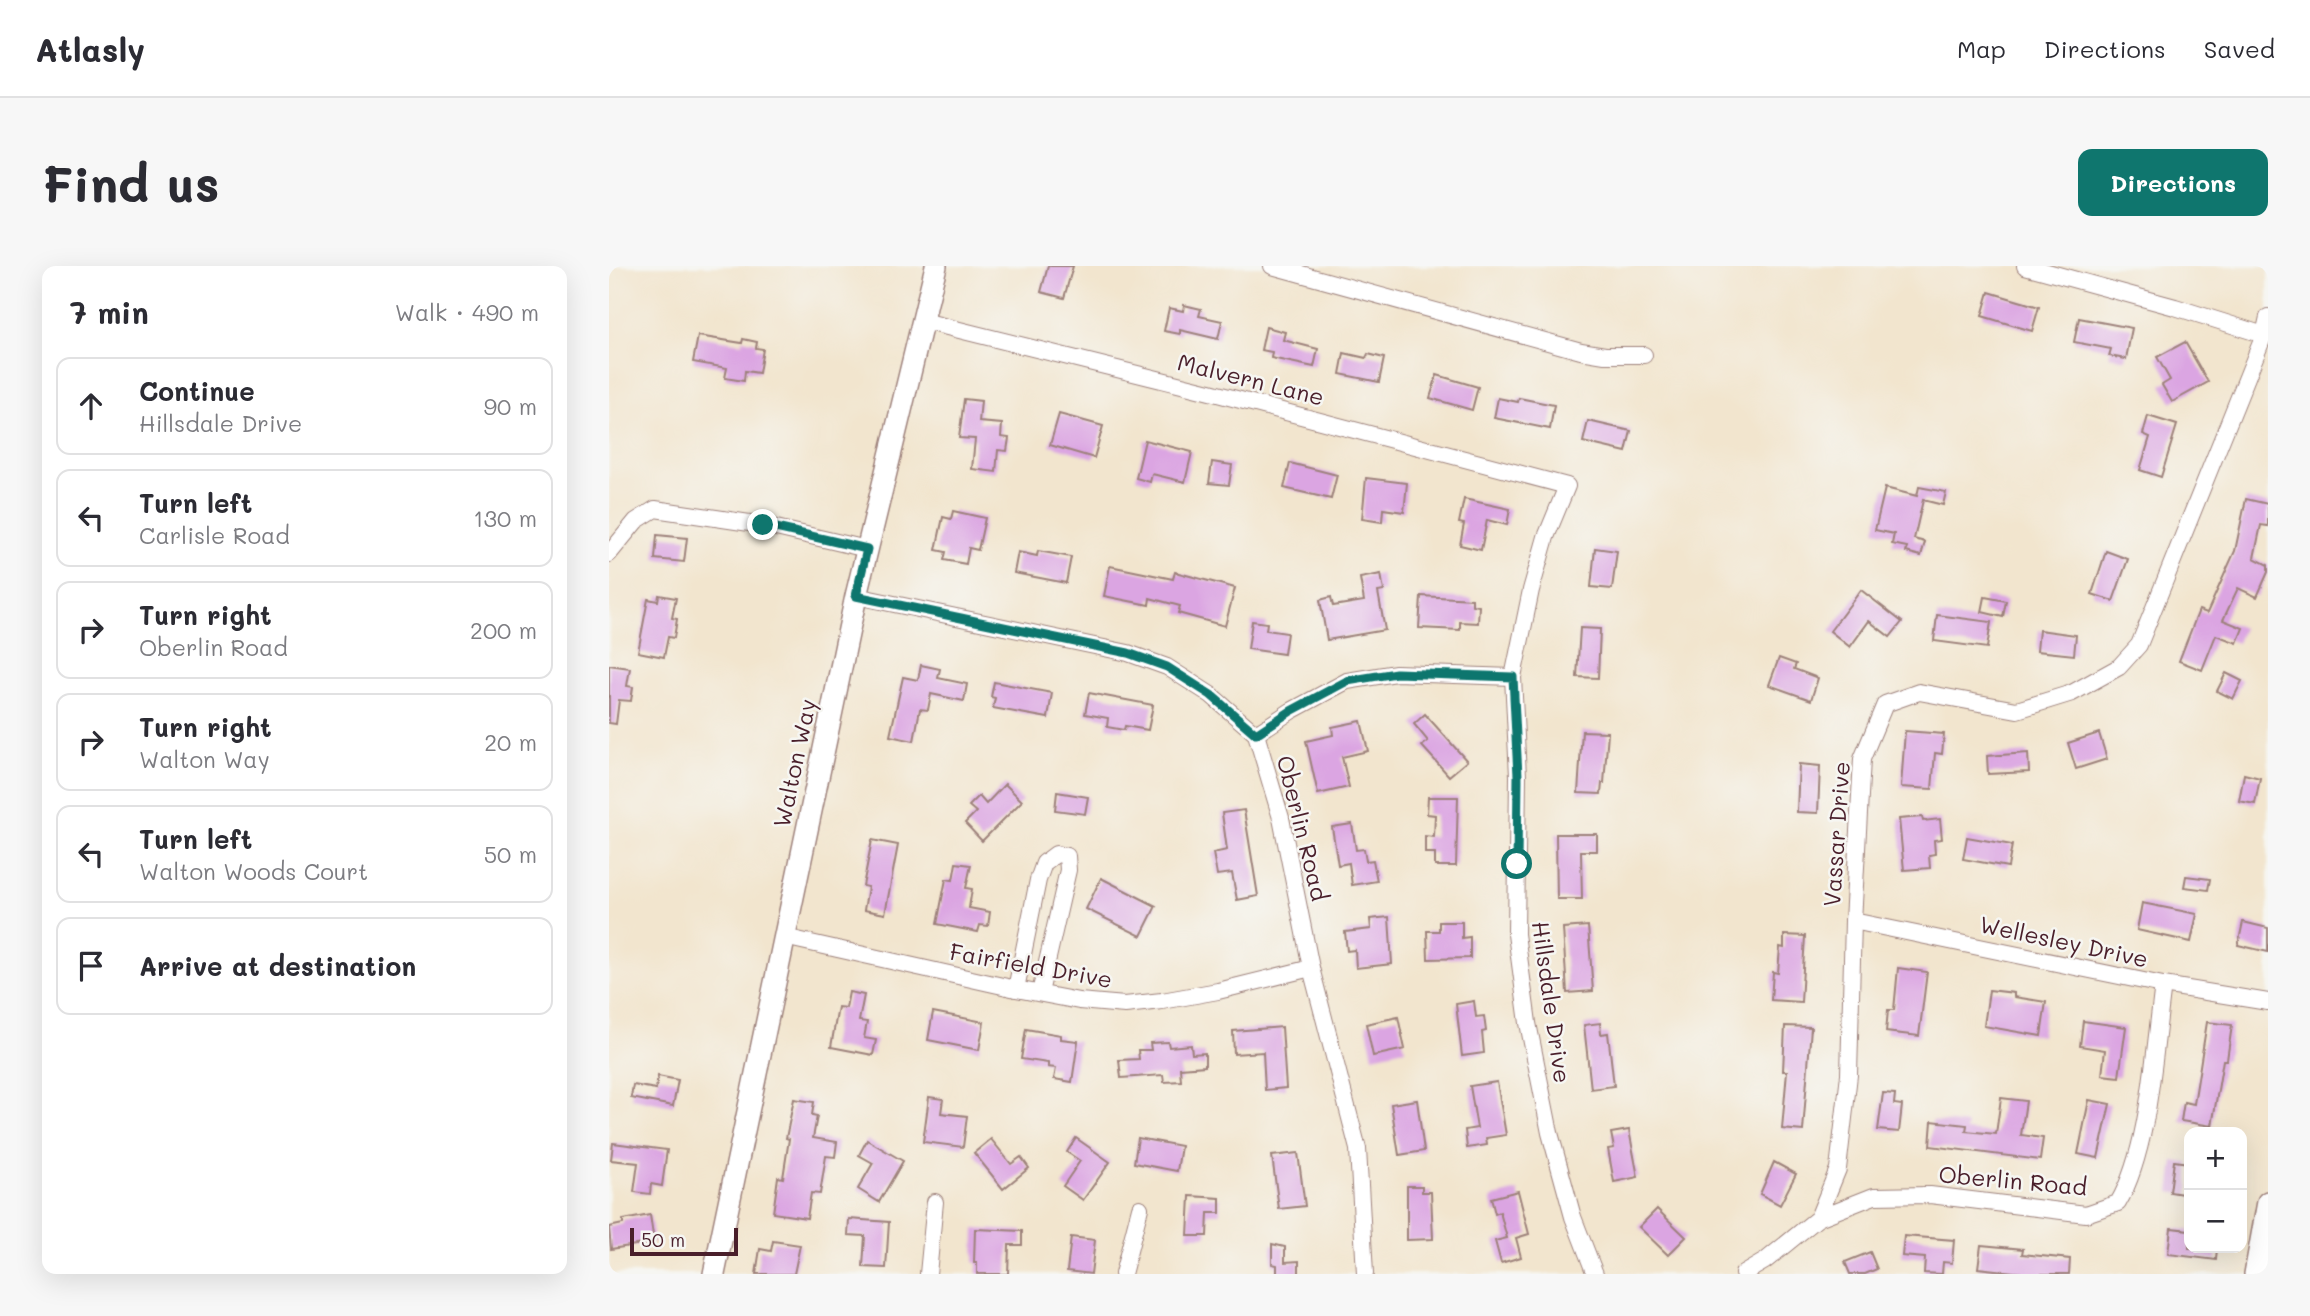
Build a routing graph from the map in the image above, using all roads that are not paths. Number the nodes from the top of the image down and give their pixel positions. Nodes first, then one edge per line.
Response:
1 (936, 266) edge
2 (1272, 266) edge
3 (2025, 266) edge
4 (2268, 317) edge
5 (923, 321) junction
6 (2264, 335) junction
7 (1644, 355) dead end
8 (1567, 486) joint
9 (867, 549) junction
10 (609, 554) edge
11 (856, 596) junction
12 (1513, 677) junction
13 (1256, 734) junction
14 (1853, 921) junction
15 (784, 937) junction
16 (1311, 968) junction
17 (2163, 985) junction
18 (1016, 989) junction
19 (1040, 993) junction
20 (2268, 1002) edge
21 (935, 1202) dead end
22 (2268, 1202) edge
23 (1140, 1208) dead end
24 (1818, 1218) junction
25 (714, 1274) edge
26 (928, 1274) edge
27 (1123, 1274) edge
28 (1365, 1274) edge
29 (1595, 1274) edge
30 (1743, 1274) edge
31 (2255, 1274) edge

1 - 5 main road, Walton Way
2 - 7 street
3 - 6 street
4 - 6 street, Vassar Drive
5 - 8 street, Malvern Lane
5 - 9 main road, Walton Way
6 - 14 street, Vassar Drive
8 - 12 street, Hillsdale Drive
9 - 10 street
9 - 11 main road, Walton Way
11 - 13 street, Oberlin Road
11 - 15 main road, Walton Way
12 - 13 street
12 - 29 street, Hillsdale Drive
13 - 16 street, Oberlin Road
14 - 17 street, Wellesley Drive
14 - 24 street, Vassar Drive
15 - 18 street, Fairfield Drive
15 - 25 main road, Walton Way
16 - 19 street, Fairfield Drive
16 - 28 street, Oberlin Road
17 - 20 street, Wellesley Drive
17 - 24 street, Oberlin Road
18 - 19 street, Fairfield Drive
18 - 19 street
21 - 26 street
22 - 31 main road
23 - 27 street
24 - 30 street, Oberlin Road

